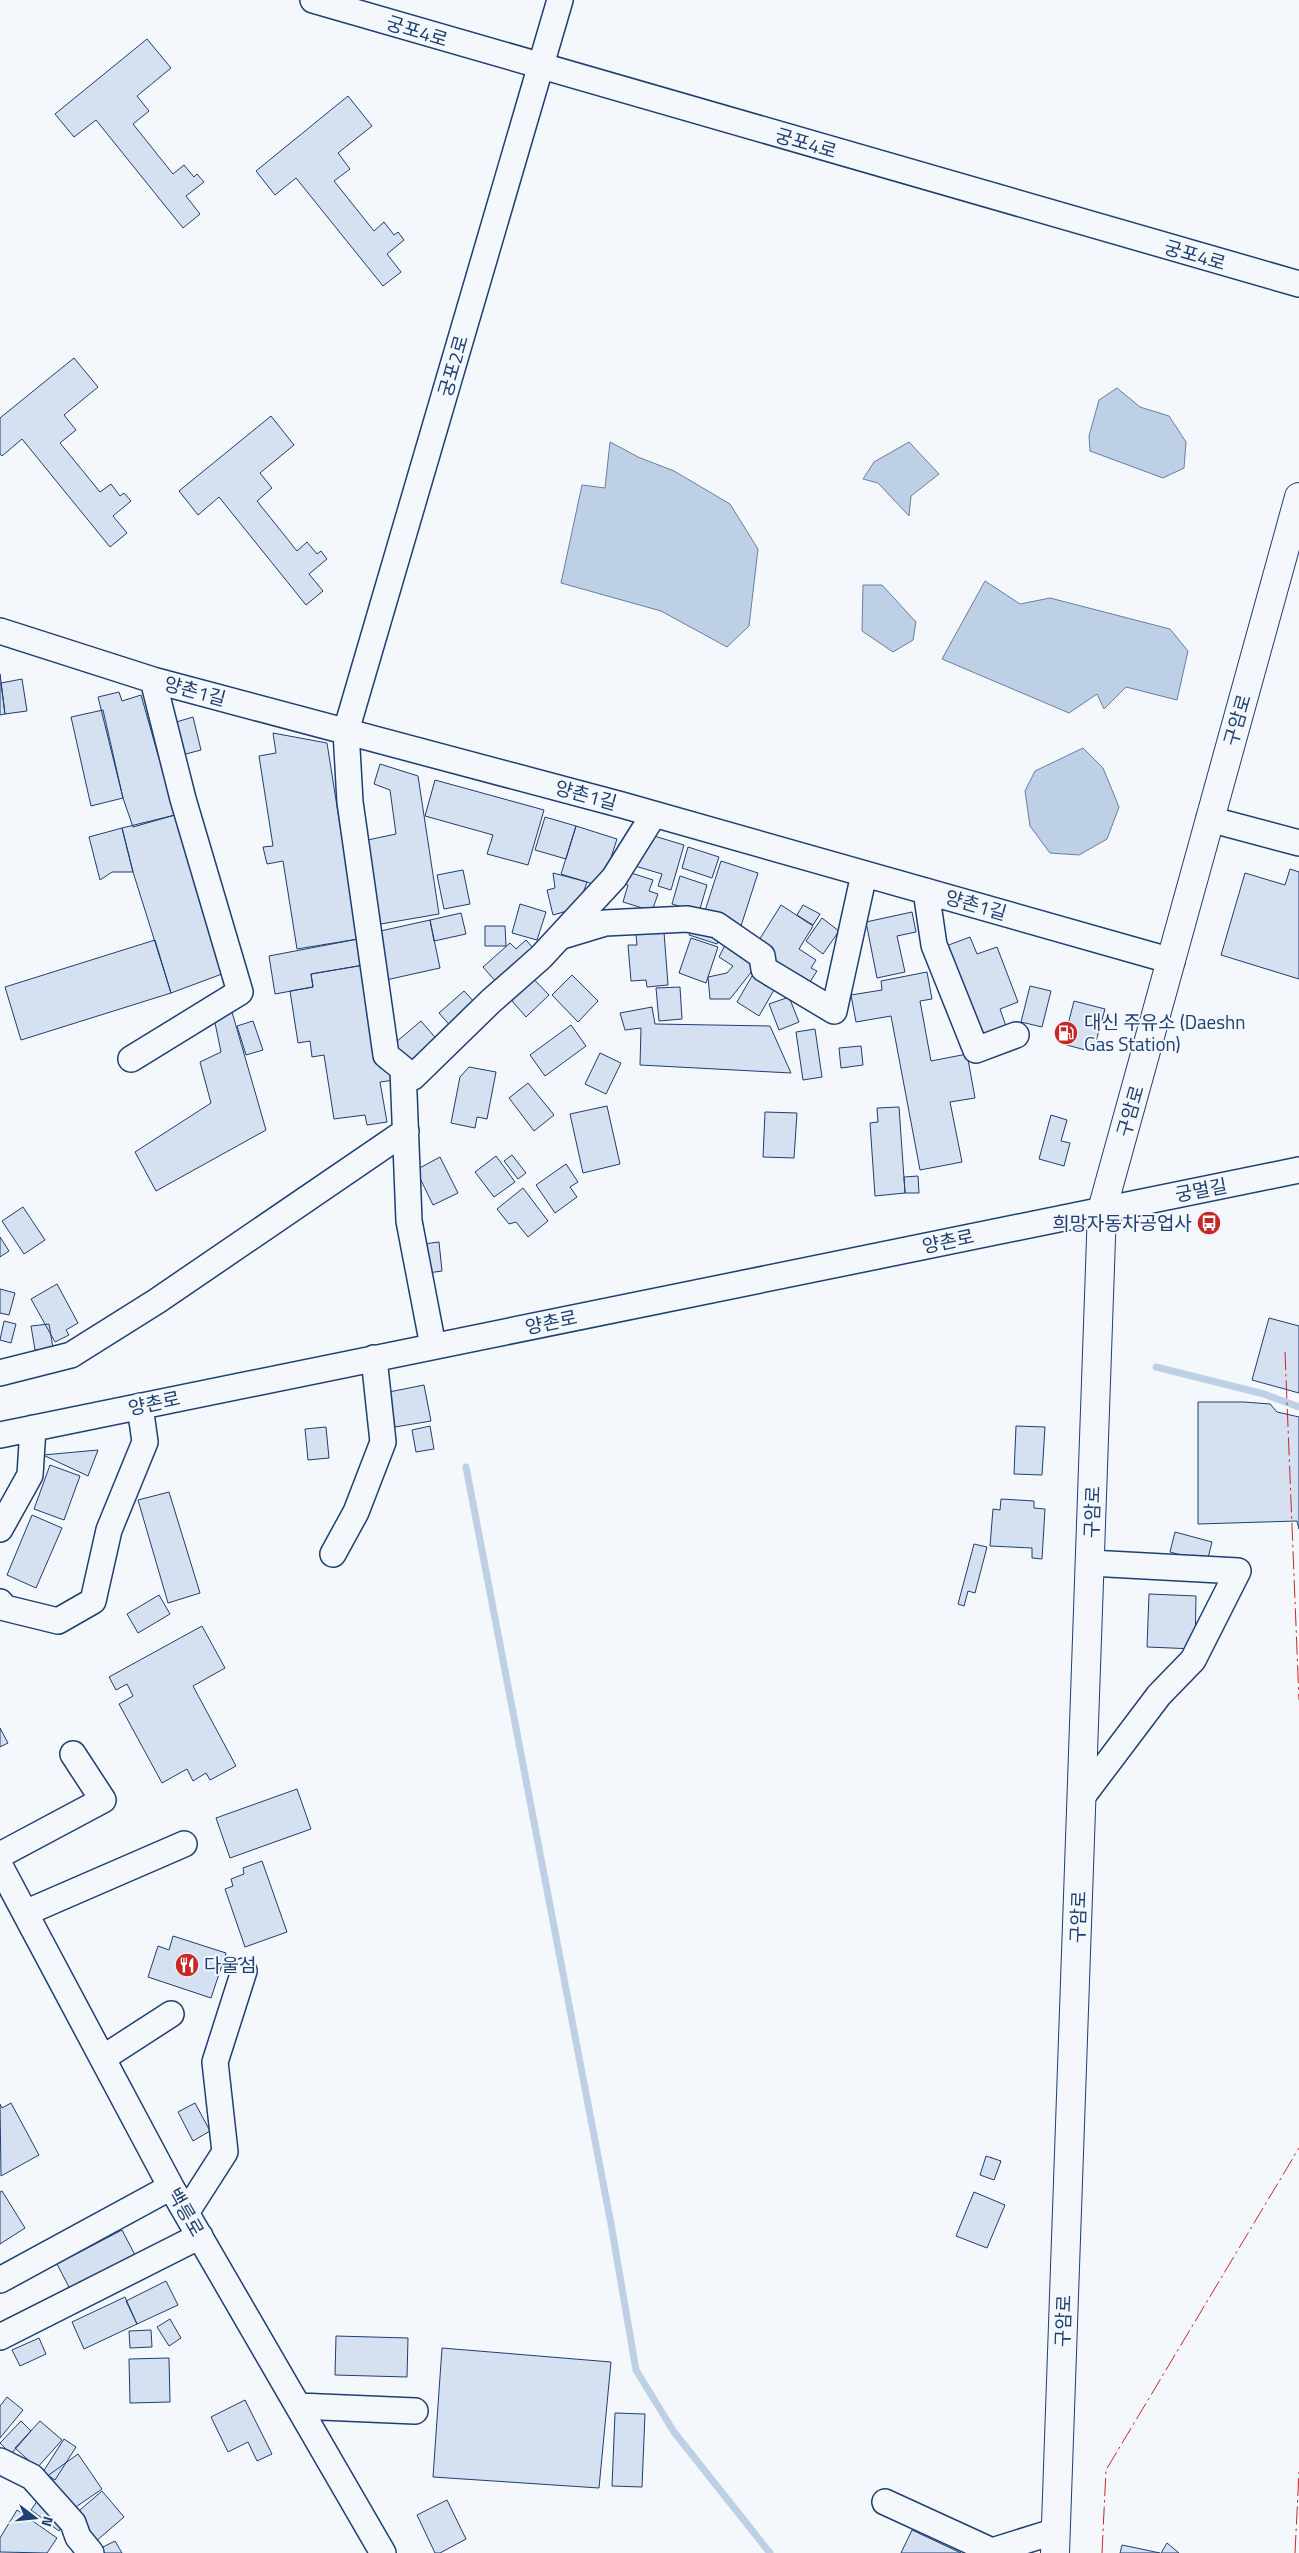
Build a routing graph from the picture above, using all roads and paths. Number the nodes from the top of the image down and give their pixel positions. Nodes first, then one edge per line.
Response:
1 (313, 0) edge
2 (560, 0) edge
3 (541, 68) junction
4 (1299, 284) edge
5 (1299, 497) edge
6 (0, 631) edge
7 (153, 680) junction
8 (346, 731) junction
9 (654, 814) junction
10 (1210, 819) junction
11 (1299, 843) edge
12 (864, 874) junction
13 (926, 891) junction
14 (560, 937) junction
15 (1172, 961) junction
16 (1016, 1035) dead end
17 (131, 1059) dead end
18 (403, 1069) junction
19 (406, 1131) junction
20 (1299, 1170) edge
21 (1102, 1210) junction
22 (433, 1346) junction
23 (374, 1358) junction
24 (0, 1373) edge
25 (140, 1406) junction
26 (33, 1428) junction
27 (0, 1435) edge
28 (0, 1529) edge
29 (333, 1554) dead end
30 (1090, 1563) junction
31 (0, 1602) edge
32 (73, 1754) dead end
33 (1082, 1797) junction
34 (184, 1844) dead end
35 (0, 1855) edge
36 (0, 1866) edge
37 (25, 1913) junction
38 (244, 1971) dead end
39 (171, 2014) dead end
40 (102, 2058) junction
41 (171, 2187) junction
42 (186, 2213) junction
43 (200, 2236) junction
44 (0, 2280) edge
45 (0, 2337) edge
46 (298, 2406) junction
47 (415, 2411) dead end
48 (0, 2463) edge
49 (885, 2502) dead end
50 (1056, 2542) edge
51 (91, 2553) edge
52 (383, 2553) edge

1 - 3 street, 궁포4로
2 - 3 street, 궁포2로
3 - 4 street, 궁포4로
3 - 8 street, 궁포2로
5 - 10 main road, 구암로
6 - 7 street, 양촌1길
7 - 8 street, 양촌1길
7 - 17 street
8 - 9 street, 양촌1길
8 - 18 street, 궁포2로
9 - 12 street, 양촌1길
9 - 14 street
10 - 11 street
10 - 15 main road, 구암로
12 - 13 street, 양촌1길
12 - 14 street
13 - 15 street, 양촌1길
13 - 16 street
14 - 18 street
15 - 21 main road, 구암로
18 - 19 street
19 - 22 street
19 - 24 street
20 - 21 street, 궁멀길
21 - 22 street, 양촌로
21 - 30 main road, 구암로
22 - 23 street, 양촌로
23 - 25 street, 양촌로
23 - 29 street
25 - 26 street, 양촌로
25 - 31 street
26 - 27 street, 양촌로
26 - 28 street
30 - 33 main road, 구암로
30 - 33 street
32 - 35 street
33 - 50 main road, 구암로
34 - 37 street
36 - 37 street, 백릉로
37 - 40 street, 백릉로
38 - 42 street
39 - 40 street
40 - 41 street, 백릉로
41 - 42 street, 백릉로
41 - 44 street
42 - 43 street, 백릉로
43 - 45 street
43 - 46 street, 백릉로
46 - 47 street
46 - 52 street, 백릉로
48 - 51 street
49 - 50 street

